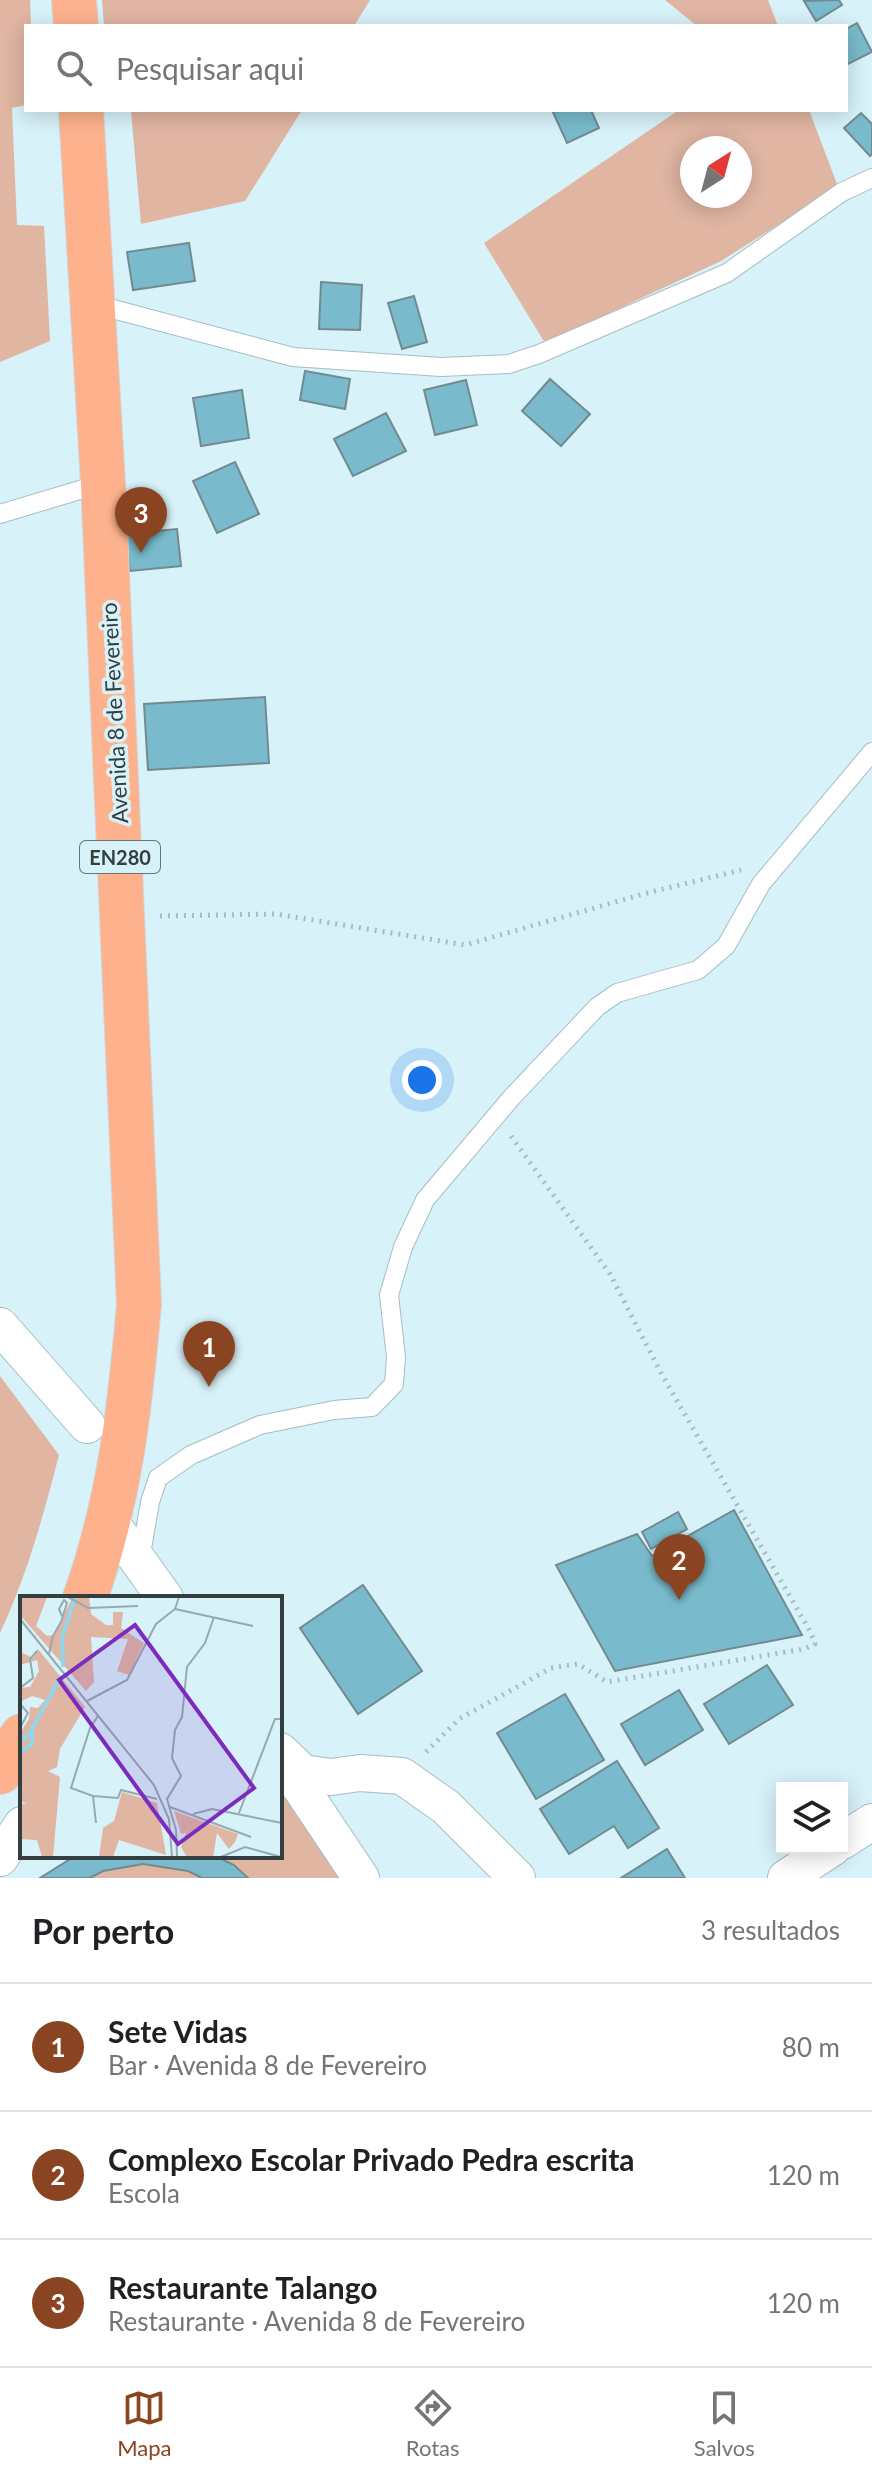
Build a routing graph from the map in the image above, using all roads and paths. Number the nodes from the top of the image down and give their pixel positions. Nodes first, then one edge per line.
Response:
1 (74, 0) edge
2 (76, 24) edge
3 (81, 112) edge
4 (872, 178) edge
5 (94, 304) junction
6 (103, 483) junction
7 (0, 514) edge
8 (872, 752) edge
9 (779, 861) junction
10 (123, 916) junction
11 (496, 1116) junction
12 (0, 1326) edge
13 (87, 1425) dead end
14 (109, 1520) junction
15 (139, 1563) junction
16 (86, 1596) edge
17 (128, 1596) edge
18 (164, 1596) edge
19 (20, 1739) edge
20 (282, 1753) edge
21 (282, 1761) edge
22 (0, 1772) edge
23 (402, 1776) junction
24 (872, 1822) edge
25 (20, 1828) edge
26 (848, 1837) edge
27 (823, 1854) edge
28 (0, 1858) edge
29 (361, 1878) edge
30 (517, 1878) edge
31 (786, 1878) edge

1 - 2 main road
3 - 5 main road, Avenida 8 de Fevereiro / EN280
4 - 5 lane
5 - 6 main road, Avenida 8 de Fevereiro / EN280
6 - 7 lane
6 - 10 main road, Avenida 8 de Fevereiro / EN280
8 - 9 lane
9 - 10 path
9 - 11 lane
10 - 14 main road, Avenida 8 de Fevereiro / EN280
11 - 15 lane
11 - 23 path
12 - 13 street
14 - 15 street
14 - 16 main road, Avenida 8 de Fevereiro / EN280
15 - 17 street
15 - 18 street
19 - 22 main road
20 - 23 street
21 - 29 street
23 - 30 street
24 - 26 street
25 - 28 street
27 - 31 street

